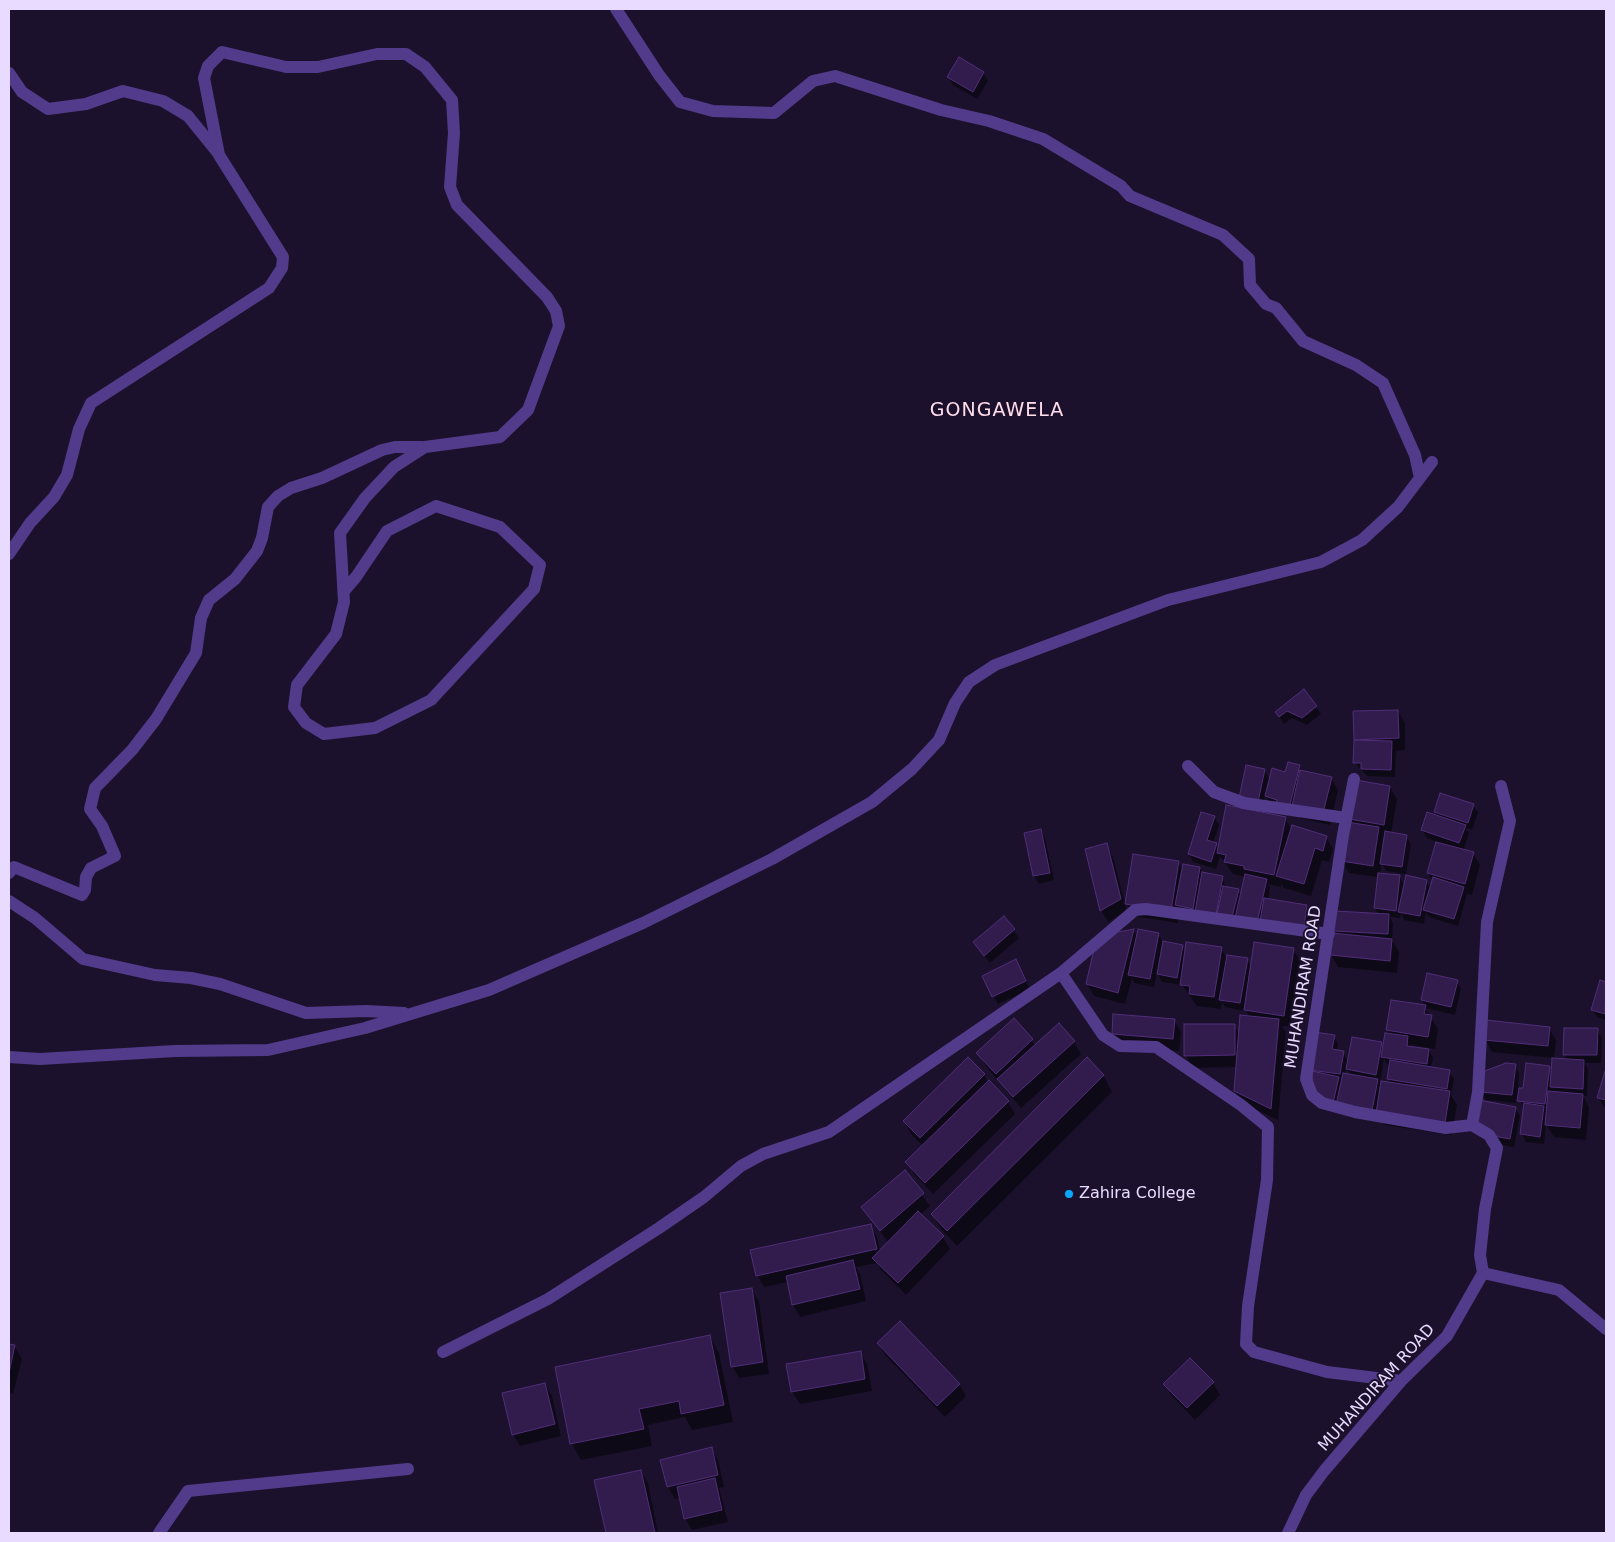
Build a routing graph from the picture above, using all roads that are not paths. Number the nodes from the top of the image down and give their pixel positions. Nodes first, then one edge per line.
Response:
1 (616, 9) edge
2 (9, 73) edge
3 (219, 155) junction
4 (425, 447) junction
5 (1432, 462) dead end
6 (1420, 478) junction
7 (9, 554) edge
8 (344, 591) junction
9 (1188, 766) dead end
10 (1354, 779) dead end
11 (1501, 786) dead end
12 (1346, 818) junction
13 (9, 873) edge
14 (9, 901) edge
15 (1329, 934) junction
16 (1061, 973) junction
17 (411, 1014) junction
18 (9, 1057) edge
19 (1472, 1125) junction
20 (1483, 1273) junction
21 (1606, 1329) edge
22 (443, 1352) dead end
23 (1401, 1381) junction
24 (408, 1469) dead end
25 (159, 1533) edge
26 (1288, 1533) edge

1 - 6 street
2 - 3 street
3 - 4 street
3 - 7 street
4 - 8 street
4 - 13 street
5 - 6 street
6 - 17 street
8 - 8 street
9 - 12 street
10 - 12 street, MUHANDIRAM ROAD
11 - 19 street
12 - 15 street, MUHANDIRAM ROAD
14 - 17 street
15 - 16 street
15 - 19 street, MUHANDIRAM ROAD
16 - 22 street
16 - 23 street
17 - 18 street
19 - 20 street
20 - 21 street
20 - 23 street, MUHANDIRAM ROAD
23 - 26 street, MUHANDIRAM ROAD
24 - 25 street

